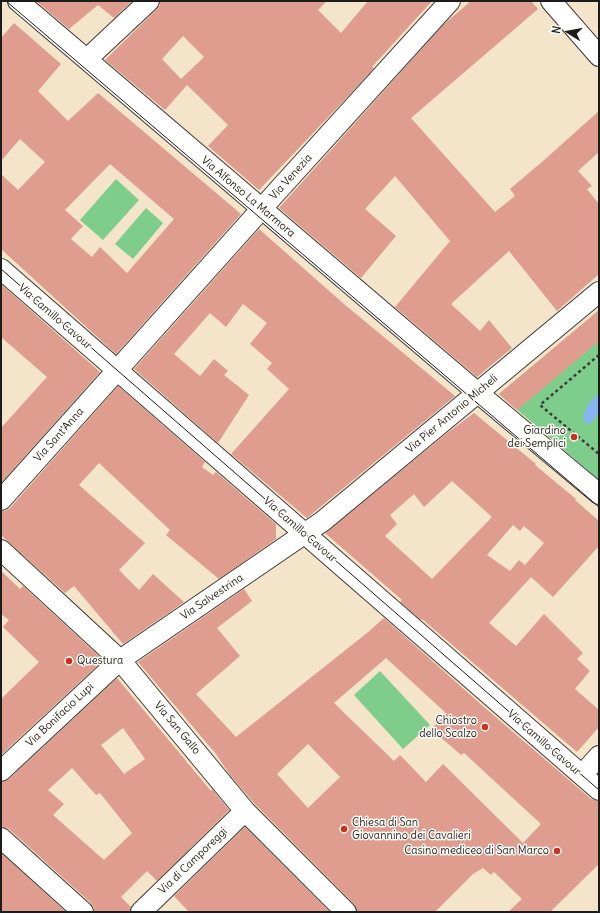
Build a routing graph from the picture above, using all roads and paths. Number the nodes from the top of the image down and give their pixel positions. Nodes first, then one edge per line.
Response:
1 (18, 1) edge
2 (149, 1) edge
3 (450, 1) edge
4 (551, 1) edge
5 (599, 56) edge
6 (87, 59) junction
7 (262, 209) junction
8 (1, 270) edge
9 (599, 292) edge
10 (599, 355) edge
11 (117, 371) junction
12 (478, 393) junction
13 (599, 448) edge
14 (595, 451) junction
15 (599, 454) edge
16 (599, 494) edge
17 (1, 500) edge
18 (304, 534) junction
19 (1, 550) edge
20 (120, 660) junction
21 (599, 756) edge
22 (1, 771) edge
23 (582, 775) junction
24 (599, 790) edge
25 (245, 810) junction
26 (1, 838) edge
27 (83, 912) edge
28 (141, 912) edge
29 (346, 912) edge

1 - 6 street, Via Alfonso La Marmora
2 - 6 street
3 - 7 street, Via Venezia
4 - 5 street
6 - 7 street, Via Alfonso La Marmora
7 - 11 street, Via Venezia
7 - 12 street, Via Alfonso La Marmora
8 - 11 street, Via Camillo Cavour
9 - 12 street, Via Pier Antonio Micheli
10 - 14 path
11 - 17 street, Via Sant'Anna
11 - 18 street, Via Camillo Cavour
12 - 16 street, Via Alfonso La Marmora
12 - 18 street, Via Pier Antonio Micheli
13 - 14 path
14 - 15 path
18 - 20 street, Via Salvestrina
18 - 23 street, Via Camillo Cavour
19 - 20 street, Via San Gallo
20 - 22 street, Via Bonifacio Lupi
20 - 25 street, Via San Gallo
21 - 23 street
23 - 24 street, Via Camillo Cavour
25 - 28 street, Via di Camporeggi
25 - 29 street, Via San Gallo
26 - 27 street

